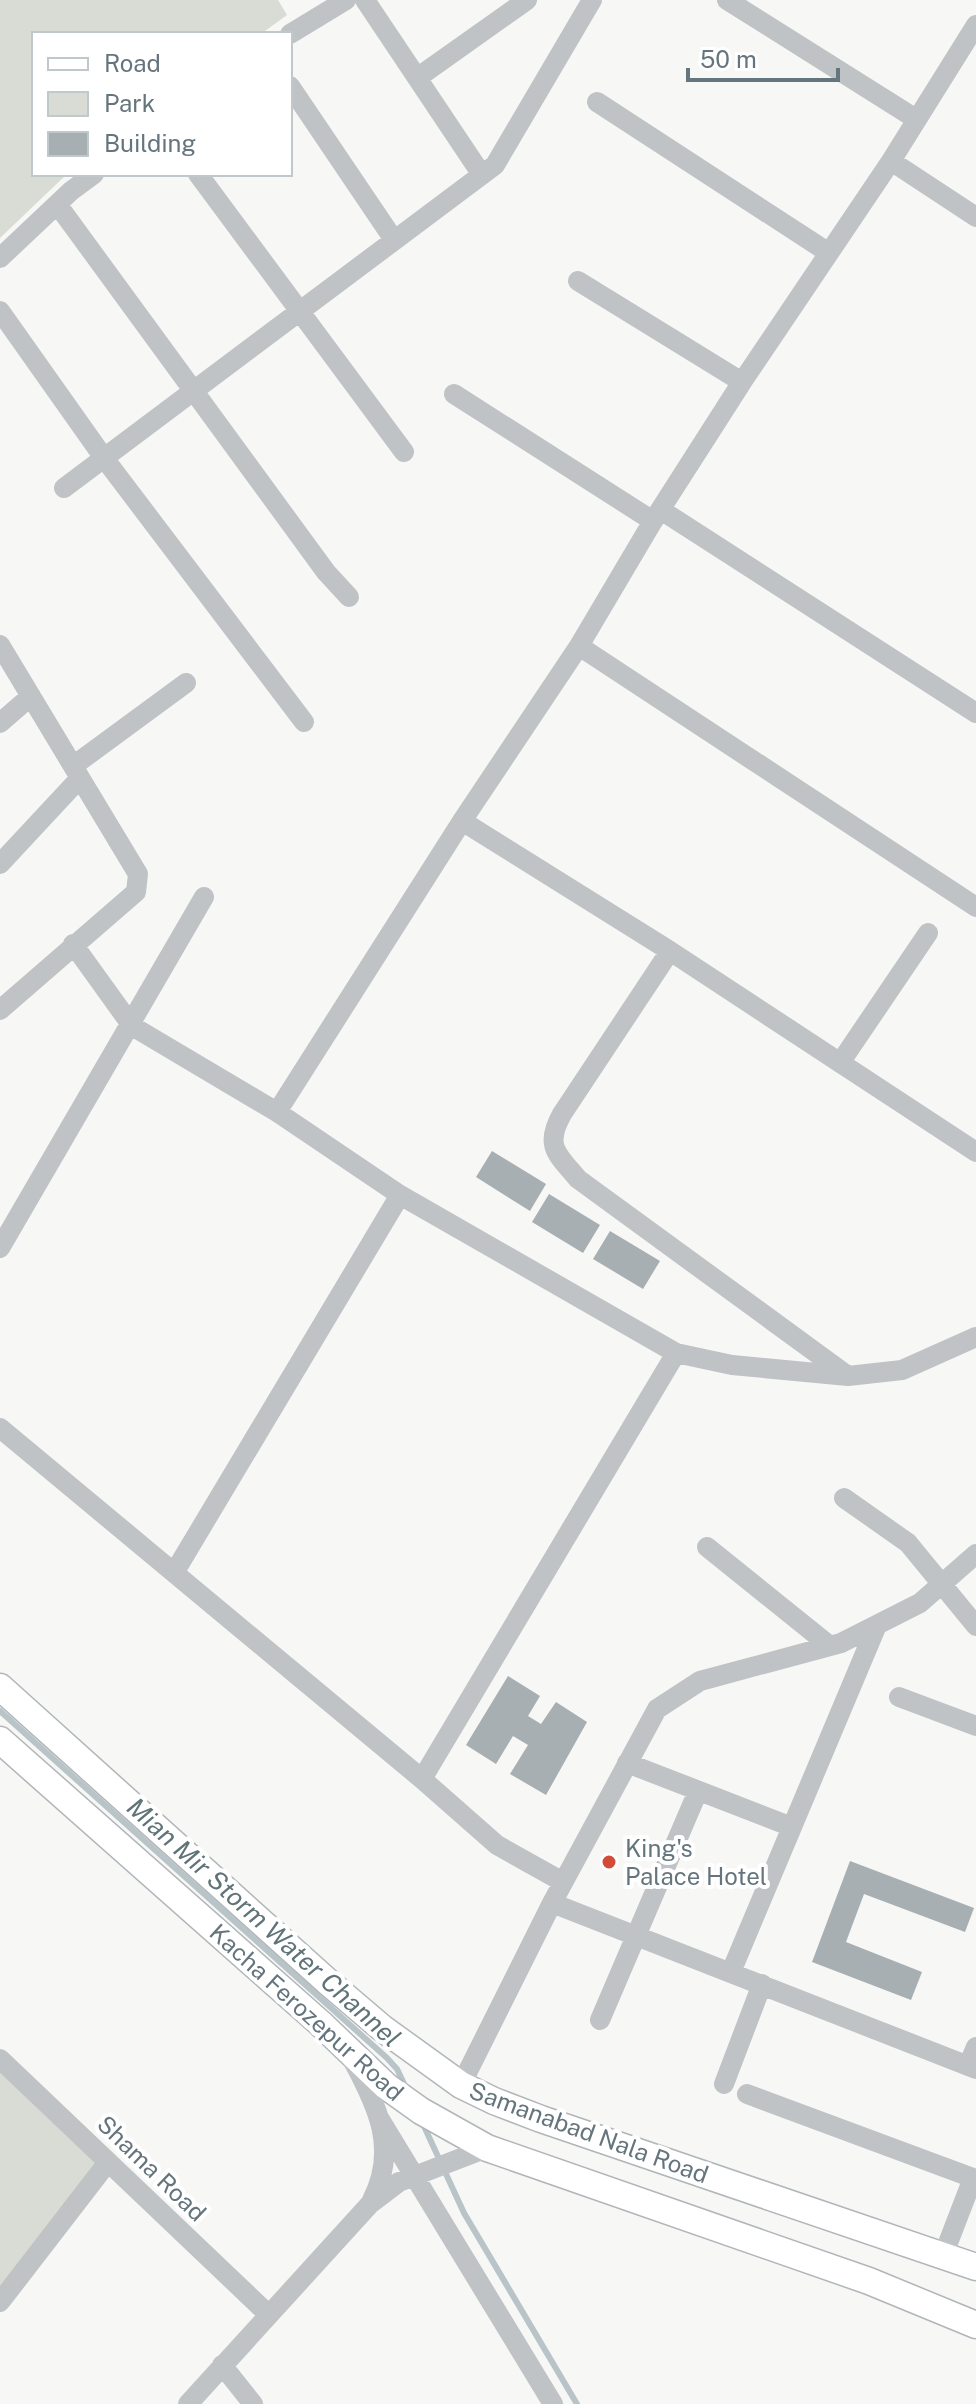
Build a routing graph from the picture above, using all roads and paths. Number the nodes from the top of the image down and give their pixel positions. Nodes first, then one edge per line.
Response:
1 (346, 0) edge
2 (365, 0) edge
3 (527, 0) edge
4 (592, 0) edge
5 (727, 0) edge
6 (976, 25) edge
7 (292, 33) edge
8 (417, 78) junction
9 (292, 89) edge
10 (597, 102) dead end
11 (916, 119) junction
12 (891, 161) junction
13 (482, 175) junction
14 (92, 176) edge
15 (199, 176) edge
16 (57, 204) junction
17 (976, 217) edge
18 (394, 240) junction
19 (829, 253) junction
20 (0, 258) edge
21 (578, 281) dead end
22 (0, 311) edge
23 (300, 311) junction
24 (742, 382) junction
25 (194, 391) junction
26 (454, 394) dead end
27 (404, 452) dead end
28 (104, 458) junction
29 (64, 488) dead end
30 (657, 516) junction
31 (349, 597) dead end
32 (0, 645) edge
33 (579, 646) junction
34 (186, 683) dead end
35 (31, 696) junction
36 (976, 713) edge
37 (304, 722) dead end
38 (0, 723) edge
39 (76, 772) junction
40 (462, 821) junction
41 (0, 864) edge
42 (204, 897) dead end
43 (976, 907) edge
44 (928, 933) dead end
45 (73, 944) junction
46 (670, 951) junction
47 (0, 1010) edge
48 (132, 1026) junction
49 (840, 1063) junction
50 (277, 1112) junction
51 (976, 1152) edge
52 (400, 1195) junction
53 (0, 1248) edge
54 (976, 1337) edge
55 (676, 1353) junction
56 (848, 1376) junction
57 (0, 1428) edge
58 (844, 1498) dead end
59 (707, 1547) dead end
60 (976, 1554) edge
61 (174, 1573) junction
62 (942, 1584) junction
63 (877, 1625) junction
64 (976, 1626) edge
65 (830, 1646) junction
66 (0, 1687) edge
67 (899, 1697) dead end
68 (976, 1726) edge
69 (0, 1740) edge
70 (627, 1763) junction
71 (422, 1779) junction
72 (698, 1791) junction
73 (792, 1827) junction
74 (563, 1882) junction
75 (552, 1903) junction
76 (637, 1935) junction
77 (731, 1972) junction
78 (762, 1984) junction
79 (600, 2020) dead end
80 (976, 2047) edge
81 (346, 2048) junction
82 (0, 2059) edge
83 (972, 2068) edge
84 (724, 2084) dead end
85 (461, 2085) junction
86 (747, 2094) dead end
87 (379, 2118) junction
88 (487, 2148) junction
89 (108, 2162) junction
90 (412, 2176) junction
91 (370, 2204) junction
92 (943, 2256) junction
93 (976, 2267) edge
94 (869, 2281) junction
95 (0, 2302) edge
96 (976, 2305) edge
97 (268, 2314) junction
98 (976, 2325) edge
99 (222, 2365) junction
100 (188, 2404) edge
101 (253, 2404) edge
102 (553, 2404) edge

1 - 7 street
2 - 8 street
3 - 8 street
4 - 13 street
5 - 11 street
6 - 11 street
8 - 13 street
9 - 18 street
10 - 19 street
11 - 12 street
12 - 17 street
12 - 19 street
13 - 18 street
14 - 16 street
15 - 23 street
16 - 20 street
16 - 25 street
18 - 23 street
19 - 24 street
21 - 24 street
22 - 28 street
23 - 25 street
23 - 27 street
24 - 30 street
25 - 28 street
25 - 31 street
26 - 30 street
28 - 29 street
28 - 37 street
30 - 33 street
30 - 36 street
32 - 35 street
33 - 40 street
33 - 43 street
34 - 39 street
35 - 38 street
35 - 39 street
39 - 41 street
39 - 45 street
40 - 46 street
40 - 50 street
42 - 48 street
44 - 49 street
45 - 47 street
45 - 48 street
46 - 49 street
46 - 56 street
48 - 50 street
48 - 53 street
49 - 51 street
50 - 52 street
52 - 55 street
52 - 61 street
54 - 56 street
55 - 56 street
55 - 71 street
57 - 61 street
58 - 62 street
59 - 65 street
60 - 62 street
61 - 71 street
62 - 63 street
62 - 64 street
63 - 65 street
63 - 73 street
65 - 70 street
66 - 85 main road, Samanabad Nala Road
67 - 68 street
69 - 81 main road, Kacha Ferozepur Road
70 - 72 street
70 - 74 street
71 - 74 street
72 - 73 street
72 - 76 street
73 - 77 street
74 - 75 street
75 - 76 street
75 - 85 street
76 - 77 street
76 - 79 street
77 - 78 street
78 - 83 street
78 - 84 street
80 - 83 street
81 - 87 street
81 - 88 main road, Kacha Ferozepur Road
82 - 89 street, Shama Road
85 - 92 main road, Samanabad Nala Road
86 - 92 street
87 - 90 street
87 - 91 street
88 - 90 street
88 - 94 main road, Kacha Ferozepur Road
89 - 95 street
89 - 97 street, Shama Road
90 - 91 street
90 - 102 street
91 - 97 street
92 - 93 main road, Samanabad Nala Road
94 - 96 main road
94 - 98 main road, Kacha Ferozepur Road
97 - 99 street
99 - 100 street
99 - 101 street

